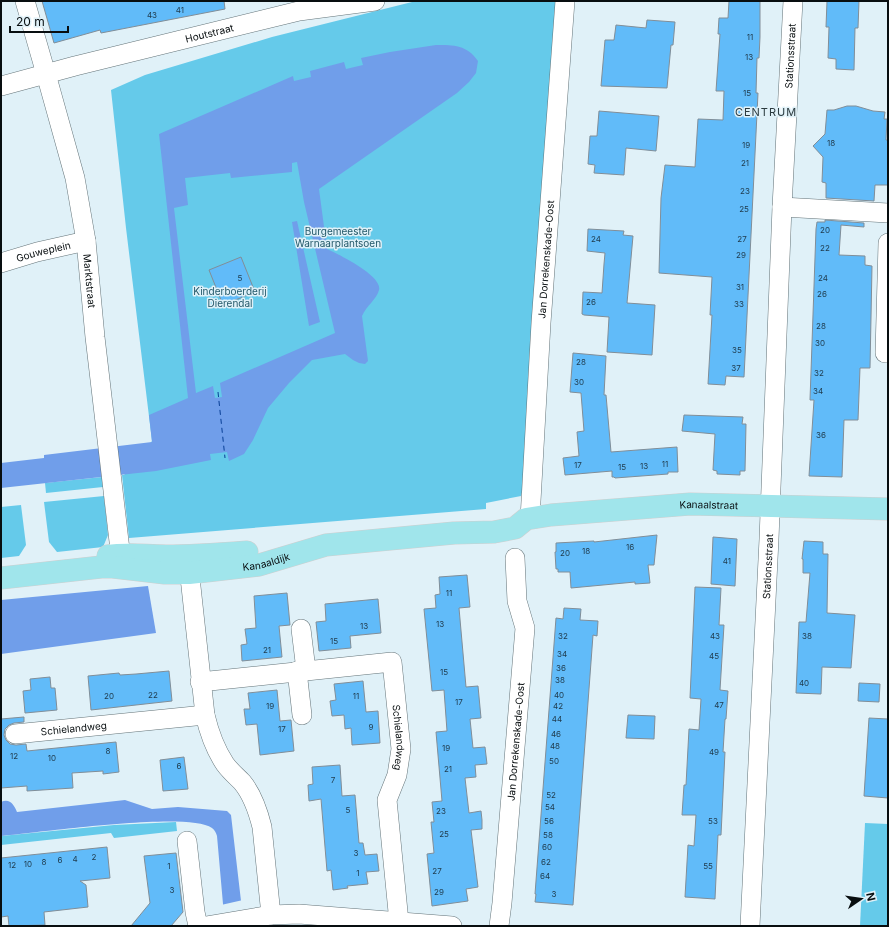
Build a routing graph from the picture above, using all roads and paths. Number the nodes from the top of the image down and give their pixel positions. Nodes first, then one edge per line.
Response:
1 (24, 1) edge
2 (375, 1) edge
3 (565, 1) edge
4 (793, 1) edge
5 (46, 74) junction
6 (1, 86) edge
7 (782, 207) junction
8 (888, 213) edge
9 (86, 241) junction
10 (888, 243) edge
11 (1, 263) edge
12 (885, 353) dead end
13 (770, 506) junction
14 (888, 509) edge
15 (528, 519) junction
16 (120, 552) junction
17 (515, 558) dead end
18 (188, 564) junction
19 (1, 567) edge
20 (1, 578) edge
21 (301, 629) dead end
22 (302, 671) junction
23 (200, 682) junction
24 (205, 715) junction
25 (302, 715) dead end
26 (15, 734) dead end
27 (187, 841) dead end
28 (271, 915) junction
29 (399, 922) junction
30 (212, 925) edge
31 (198, 926) edge
32 (452, 926) edge
33 (499, 926) edge
34 (750, 926) edge

1 - 5 street, Marktstraat
2 - 5 street, Houtstraat
3 - 15 street, Jan Dorrekenskade-Oost
4 - 7 street, Stationsstraat
5 - 6 street, Houtstraat
5 - 9 street, Marktstraat
7 - 8 street
7 - 13 street, Stationsstraat
9 - 11 street, Gouweplein
9 - 16 street, Marktstraat
10 - 12 street
13 - 14 main road, Kanaalstraat
13 - 15 main road, Kanaalstraat
13 - 34 street, Stationsstraat
15 - 18 main road, Kanaaldijk
16 - 18 main road, Kanaaldijk
16 - 19 main road, Kanaaldijk
16 - 20 main road, Kanaaldijk
17 - 33 street, Jan Dorrekenskade-Oost
18 - 23 street
21 - 22 street
22 - 23 street, Schielandweg
22 - 25 street
22 - 29 street, Schielandweg
23 - 24 street
24 - 26 street, Schielandweg
24 - 28 street
27 - 31 street
28 - 29 street
28 - 30 street
29 - 32 street

